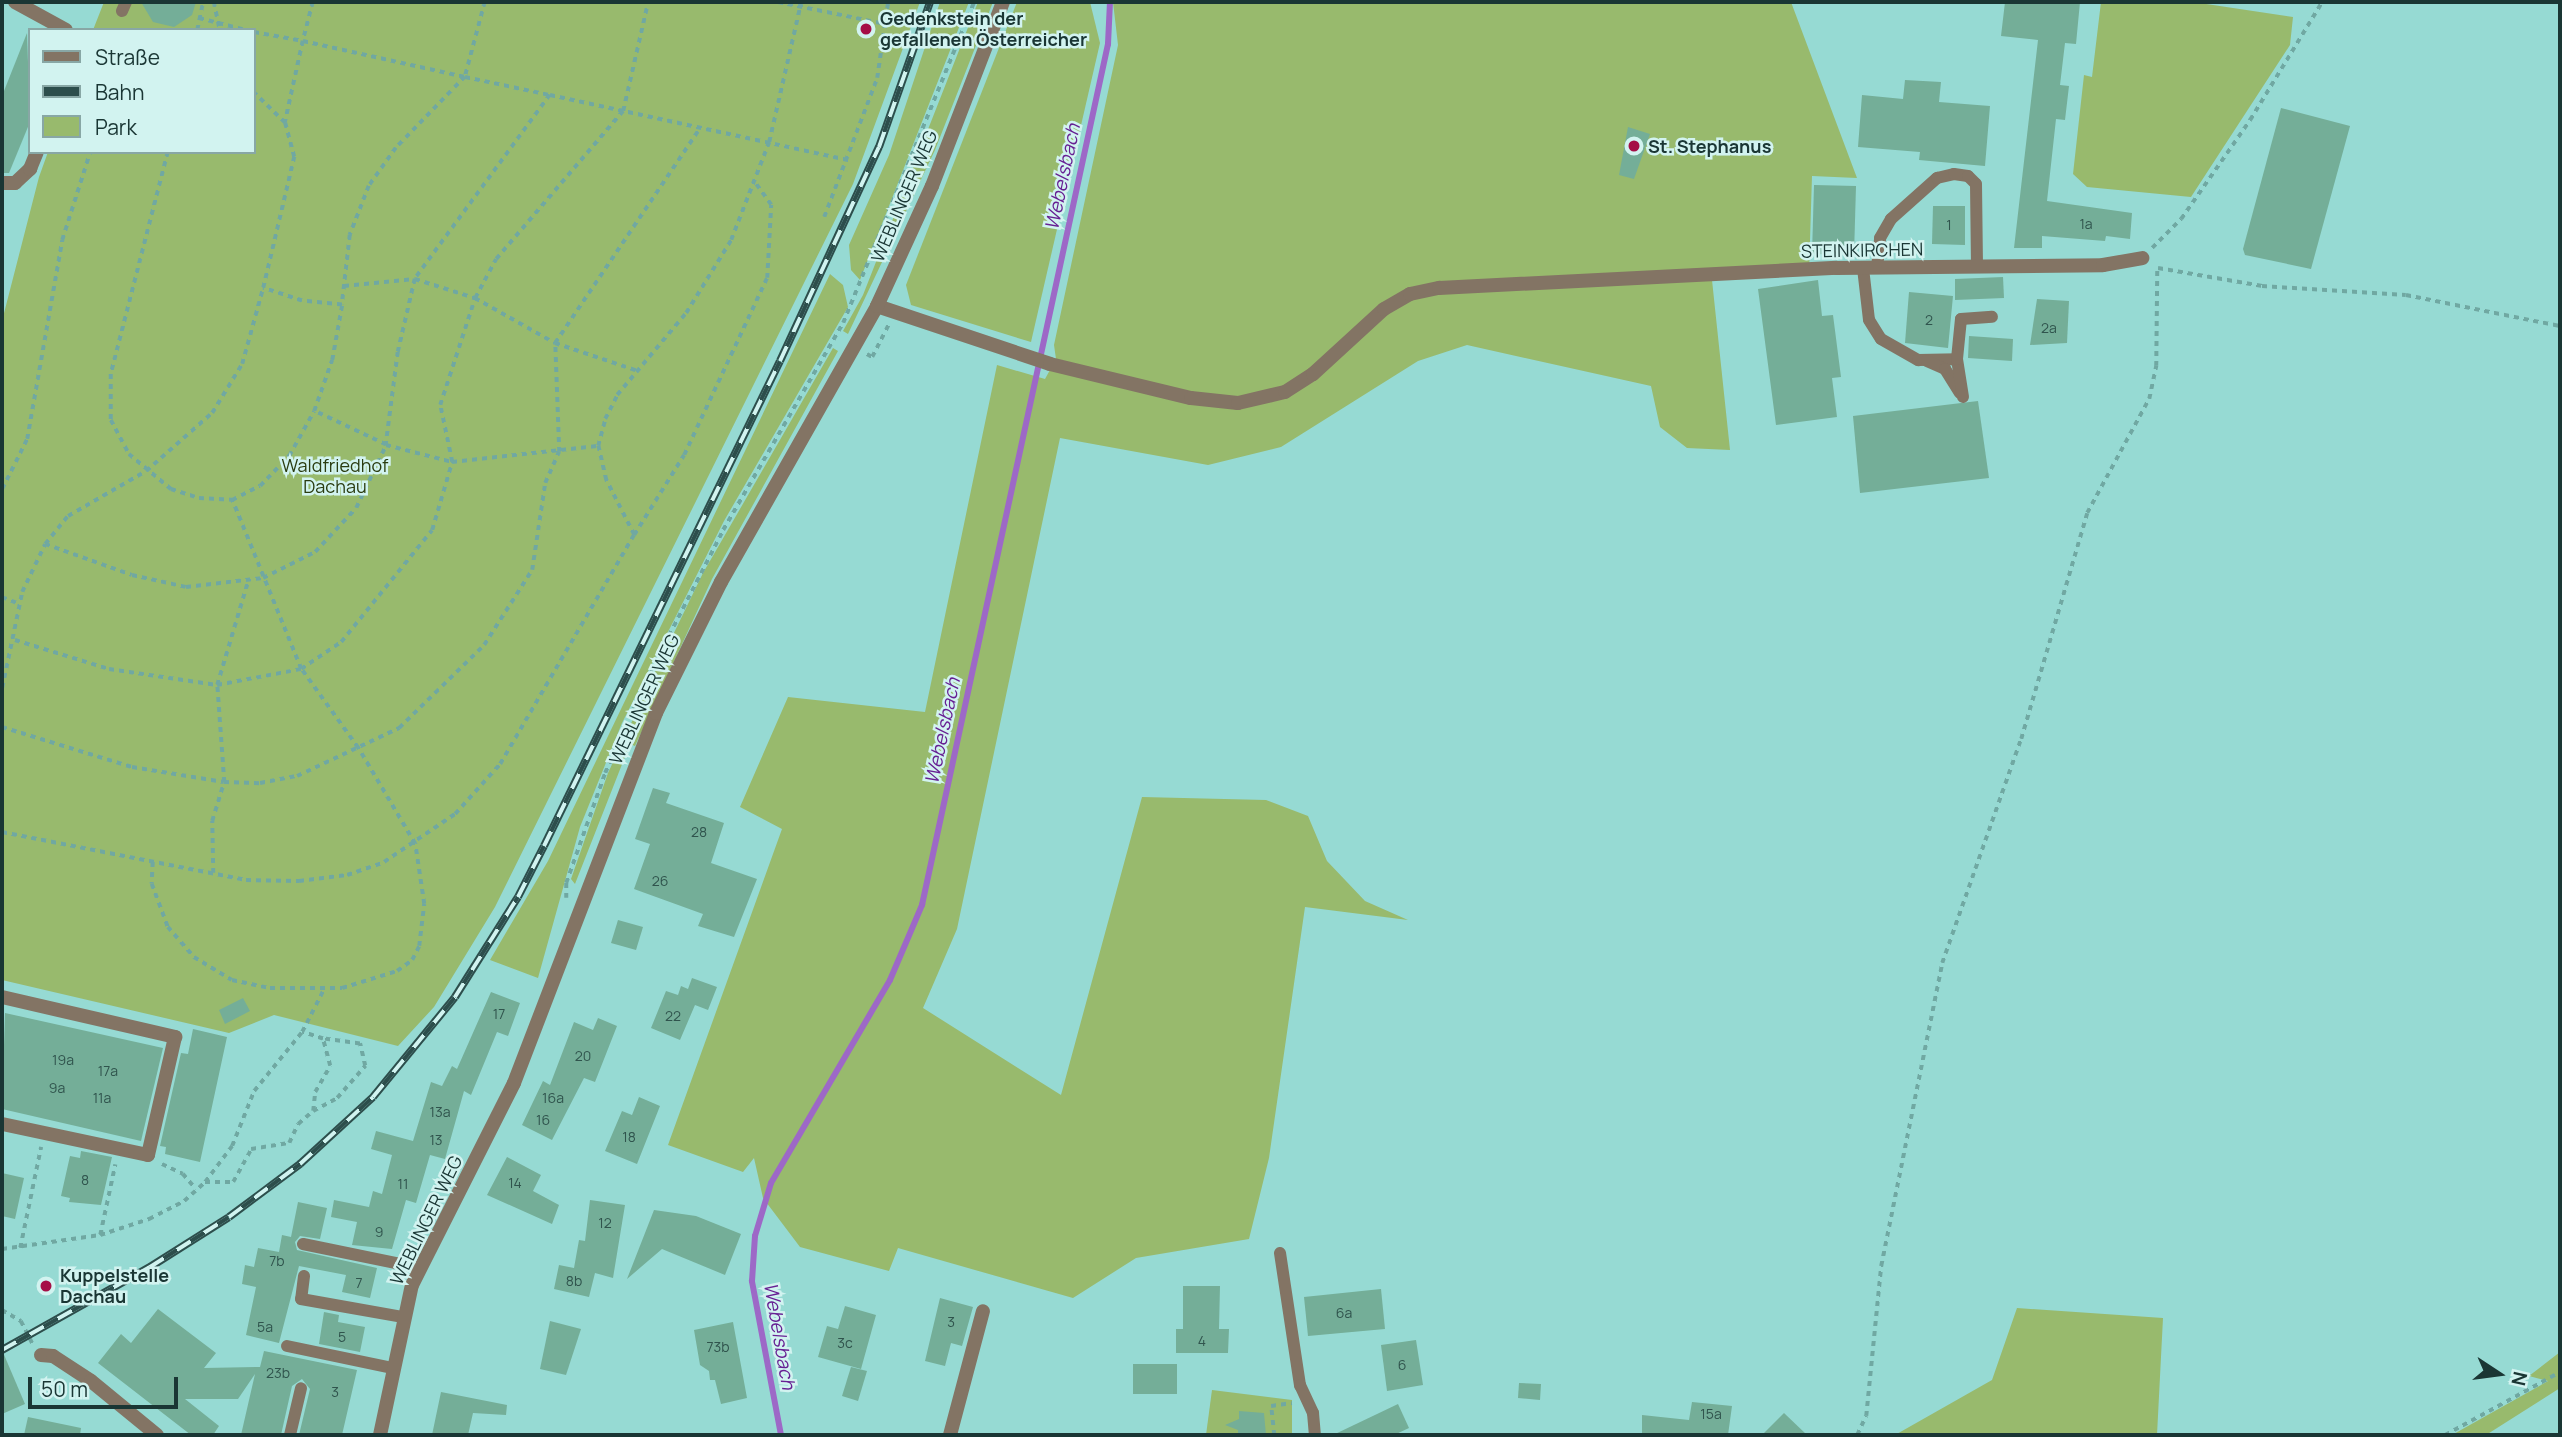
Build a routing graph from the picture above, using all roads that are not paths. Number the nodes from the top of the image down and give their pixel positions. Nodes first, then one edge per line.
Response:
1 (15, 2) edge
2 (1003, 2) edge
3 (62, 28) edge
4 (36, 154) edge
5 (2, 183) edge
6 (2142, 258) road end
7 (1977, 267) junction
8 (1870, 268) junction
9 (877, 306) junction
10 (1992, 317) dead end
11 (1957, 359) junction
12 (1923, 360) junction
13 (2, 997) edge
14 (2, 1124) edge
15 (303, 1244) dead end
16 (1280, 1253) dead end
17 (421, 1268) junction
18 (304, 1276) dead end
19 (983, 1311) dead end
20 (403, 1317) junction
21 (287, 1346) dead end
22 (39, 1354) road end
23 (392, 1368) junction
24 (301, 1388) dead end
25 (157, 1435) edge
26 (290, 1435) edge
27 (380, 1435) edge
28 (950, 1435) edge
29 (1315, 1435) edge

1 - 3 street
2 - 9 street, WEBLINGER WEG
4 - 5 street
6 - 7 street, STEINKIRCHEN
7 - 8 street, STEINKIRCHEN
7 - 8 lane
8 - 9 street, STEINKIRCHEN
8 - 12 lane
9 - 17 street, WEBLINGER WEG
10 - 11 lane
11 - 12 lane
11 - 12 lane
13 - 14 street
15 - 17 lane
16 - 29 lane
17 - 20 street, WEBLINGER WEG
18 - 20 lane
19 - 28 street
20 - 23 street, WEBLINGER WEG
21 - 23 lane
22 - 25 street
23 - 27 street, WEBLINGER WEG
24 - 26 lane

